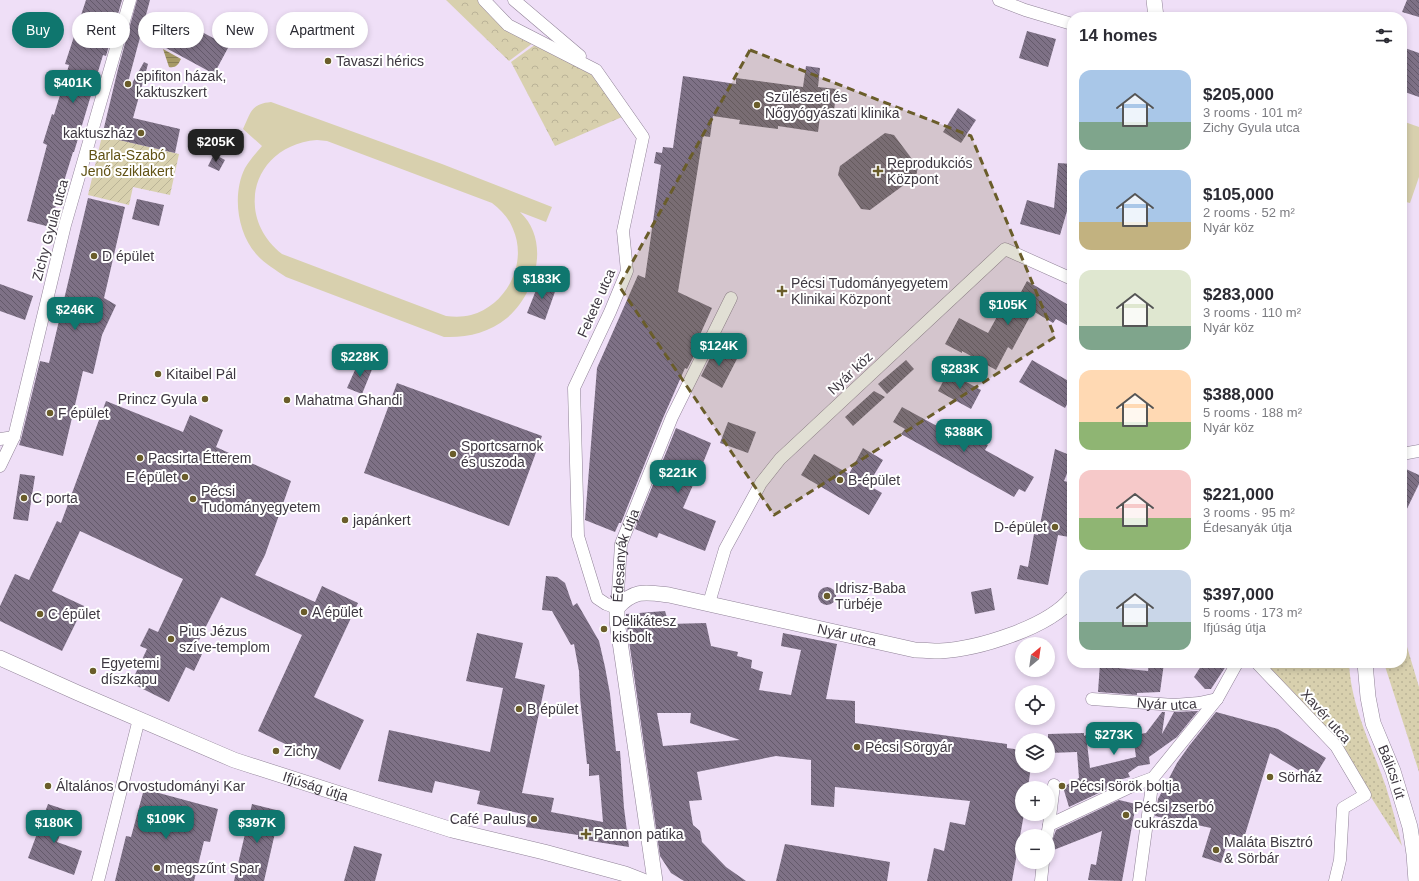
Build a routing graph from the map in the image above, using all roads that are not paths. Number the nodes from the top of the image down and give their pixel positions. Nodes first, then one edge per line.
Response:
1 (130, 0) edge
2 (484, 0) edge
3 (514, 0) edge
4 (999, 0) edge
5 (1154, 0) edge
6 (1155, 12) edge
7 (1067, 23) edge
8 (596, 70) junction
9 (1067, 277) edge
10 (731, 298) dead end
11 (14, 437) junction
12 (0, 438) edge
13 (1419, 451) edge
14 (1407, 453) edge
15 (0, 466) edge
16 (709, 603) junction
17 (1067, 604) edge
18 (617, 608) junction
19 (0, 658) edge
20 (1234, 668) edge
21 (1262, 668) edge
22 (1365, 668) edge
23 (1092, 699) dead end
24 (1217, 699) junction
25 (139, 719) junction
26 (1153, 778) junction
27 (1052, 829) edge
28 (1042, 869) edge
29 (98, 881) edge
30 (643, 881) edge
31 (655, 881) edge
32 (1041, 881) edge
33 (1139, 881) edge
34 (1335, 881) edge
35 (1416, 881) edge

1 - 11 street, Zichy Gyula utca
2 - 8 street, Fekete utca
3 - 8 street
4 - 7 street
5 - 6 street
8 - 18 street, Fekete utca
9 - 16 street, Nyár köz
10 - 18 street, Édesanyák útja
11 - 12 street
11 - 15 street, Zichy Gyula utca
13 - 14 street
16 - 17 street, Nyár utca
16 - 18 street, Nyár utca
18 - 31 street, Édesanyák útja
19 - 25 street, Ifjúság útja
20 - 24 street
21 - 34 street, Xavér utca
22 - 35 street, Bálicsi út
23 - 24 street, Nyár utca
24 - 26 street
25 - 29 street
25 - 30 street, Ifjúság útja
26 - 27 street
26 - 33 street
28 - 32 street

